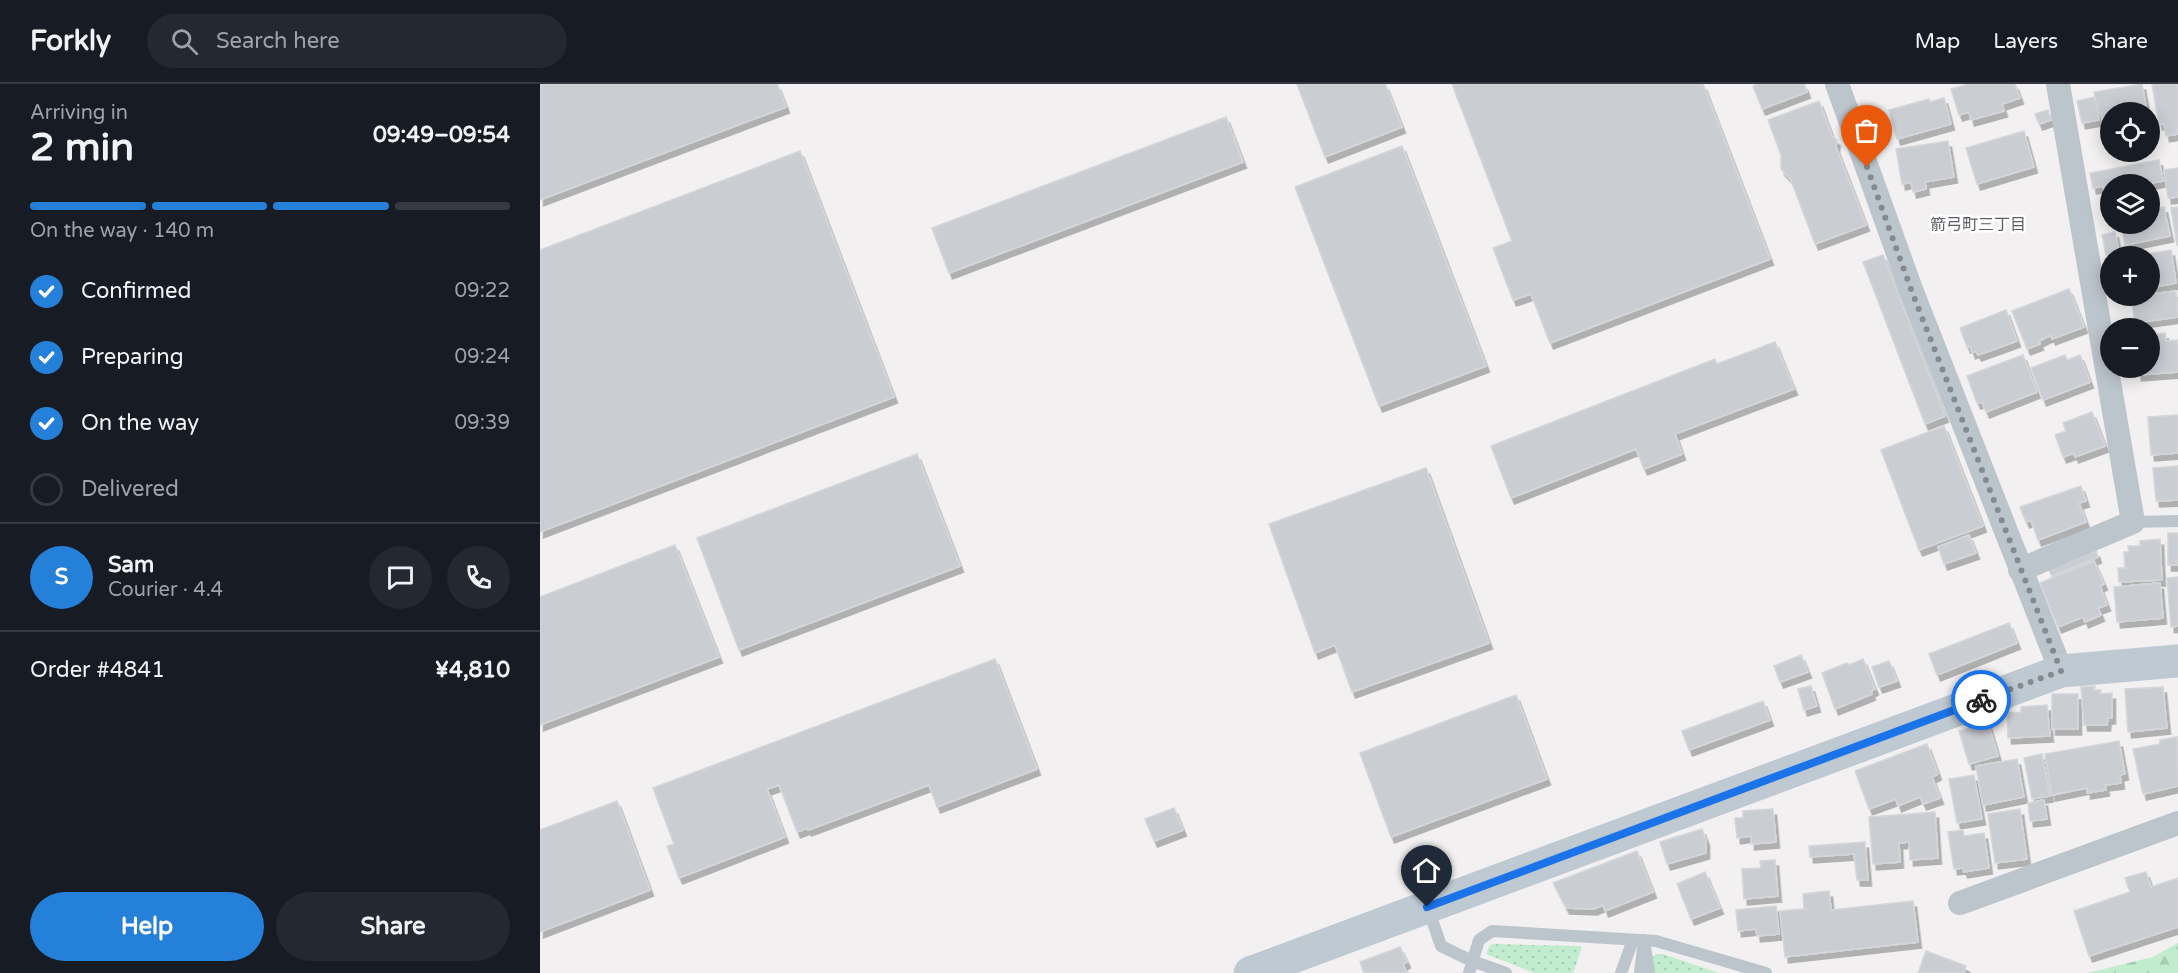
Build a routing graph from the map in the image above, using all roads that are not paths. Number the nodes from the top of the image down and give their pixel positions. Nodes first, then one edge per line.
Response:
1 (1837, 84) edge
2 (2058, 84) edge
3 (2178, 521) edge
4 (2133, 522) junction
5 (2020, 570) junction
6 (2178, 661) edge
7 (2061, 671) junction
8 (2178, 823) edge
9 (1960, 903) dead end
10 (1427, 907) junction
11 (1639, 940) junction
12 (1470, 967) edge
13 (1762, 972) edge
14 (1250, 973) edge
15 (1506, 973) edge
16 (1621, 973) edge
17 (1640, 973) edge
18 (1649, 973) edge

1 - 5 street
2 - 4 street
3 - 4 lane
4 - 5 street
5 - 7 street
6 - 7 street
7 - 10 street
8 - 9 street
10 - 12 lane
10 - 14 street
11 - 12 lane
11 - 13 lane
11 - 16 lane
11 - 17 lane
11 - 18 lane
12 - 15 lane

